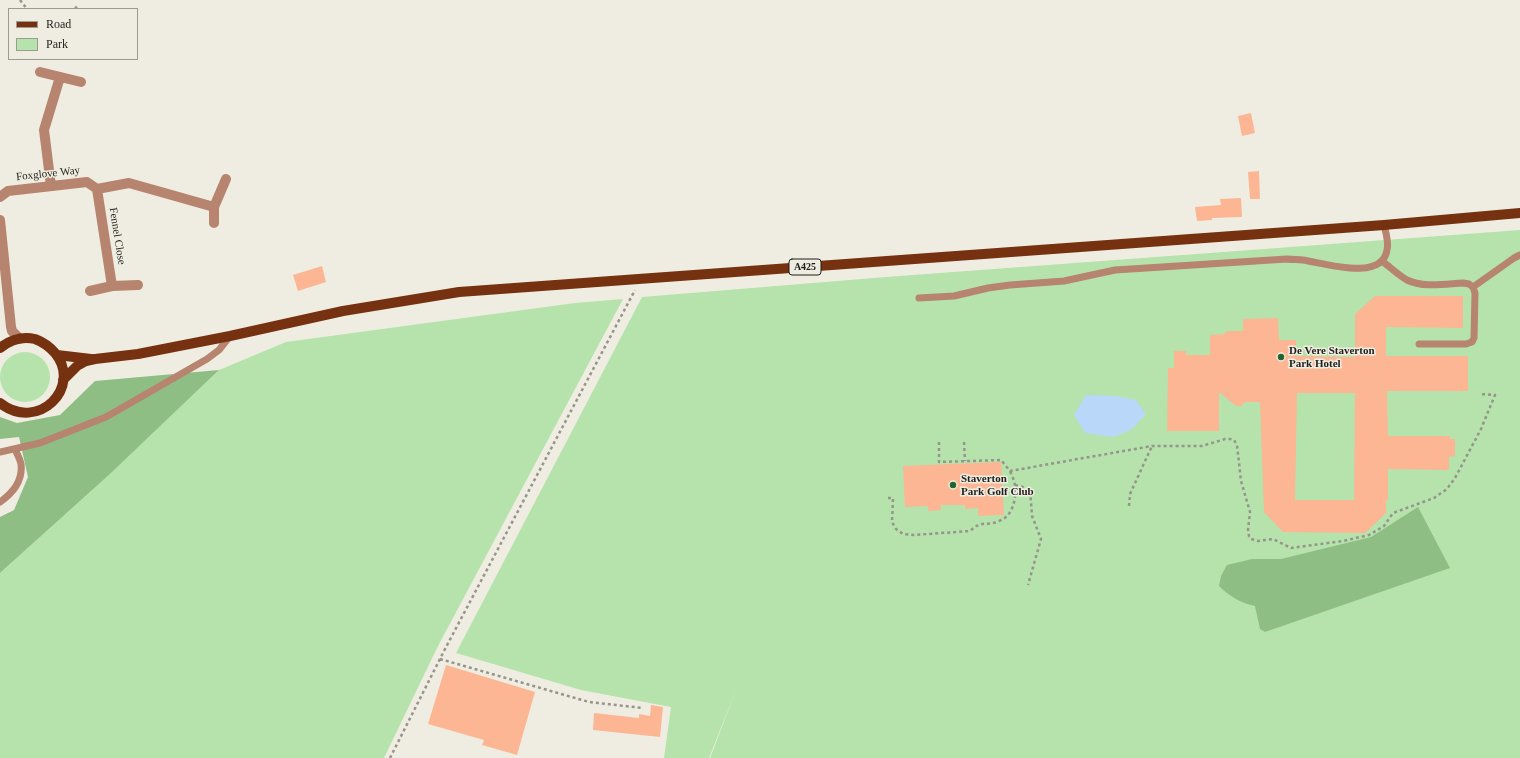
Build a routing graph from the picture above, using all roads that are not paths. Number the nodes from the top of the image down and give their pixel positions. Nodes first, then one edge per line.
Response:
1 (40, 72) dead end
2 (60, 77) junction
3 (81, 82) dead end
4 (226, 179) dead end
5 (52, 186) junction
6 (97, 189) junction
7 (0, 197) edge
8 (214, 207) junction
9 (1520, 213) edge
10 (0, 220) edge
11 (214, 223) dead end
12 (1384, 225) junction
13 (1520, 255) edge
14 (1382, 261) junction
15 (138, 285) dead end
16 (112, 286) junction
17 (1473, 287) junction
18 (90, 291) dead end
19 (920, 298) dead end
20 (10, 319) junction
21 (230, 336) junction
22 (20, 339) junction
23 (1419, 344) dead end
24 (2, 346) edge
25 (57, 355) junction
26 (94, 359) junction
27 (63, 380) junction
28 (0, 403) edge
29 (15, 449) junction
30 (0, 452) edge
31 (0, 502) edge

1 - 2 street
2 - 3 street
2 - 5 street
4 - 8 street
5 - 6 street, Foxglove Way
5 - 7 street, Foxglove Way
6 - 8 street, Foxglove Way
6 - 16 street, Fennel Close
8 - 11 street
9 - 12 main road, A425
10 - 20 street
12 - 14 lane
12 - 21 main road, A425
13 - 17 lane
14 - 17 lane
14 - 19 lane
15 - 16 street
16 - 18 street
17 - 23 lane
20 - 22 street
20 - 24 street
21 - 26 main road, A425
21 - 29 lane
22 - 24 main road
22 - 25 main road
25 - 26 main road, A425
25 - 27 main road
26 - 27 main road, A425
27 - 28 main road
29 - 30 lane
29 - 31 lane

